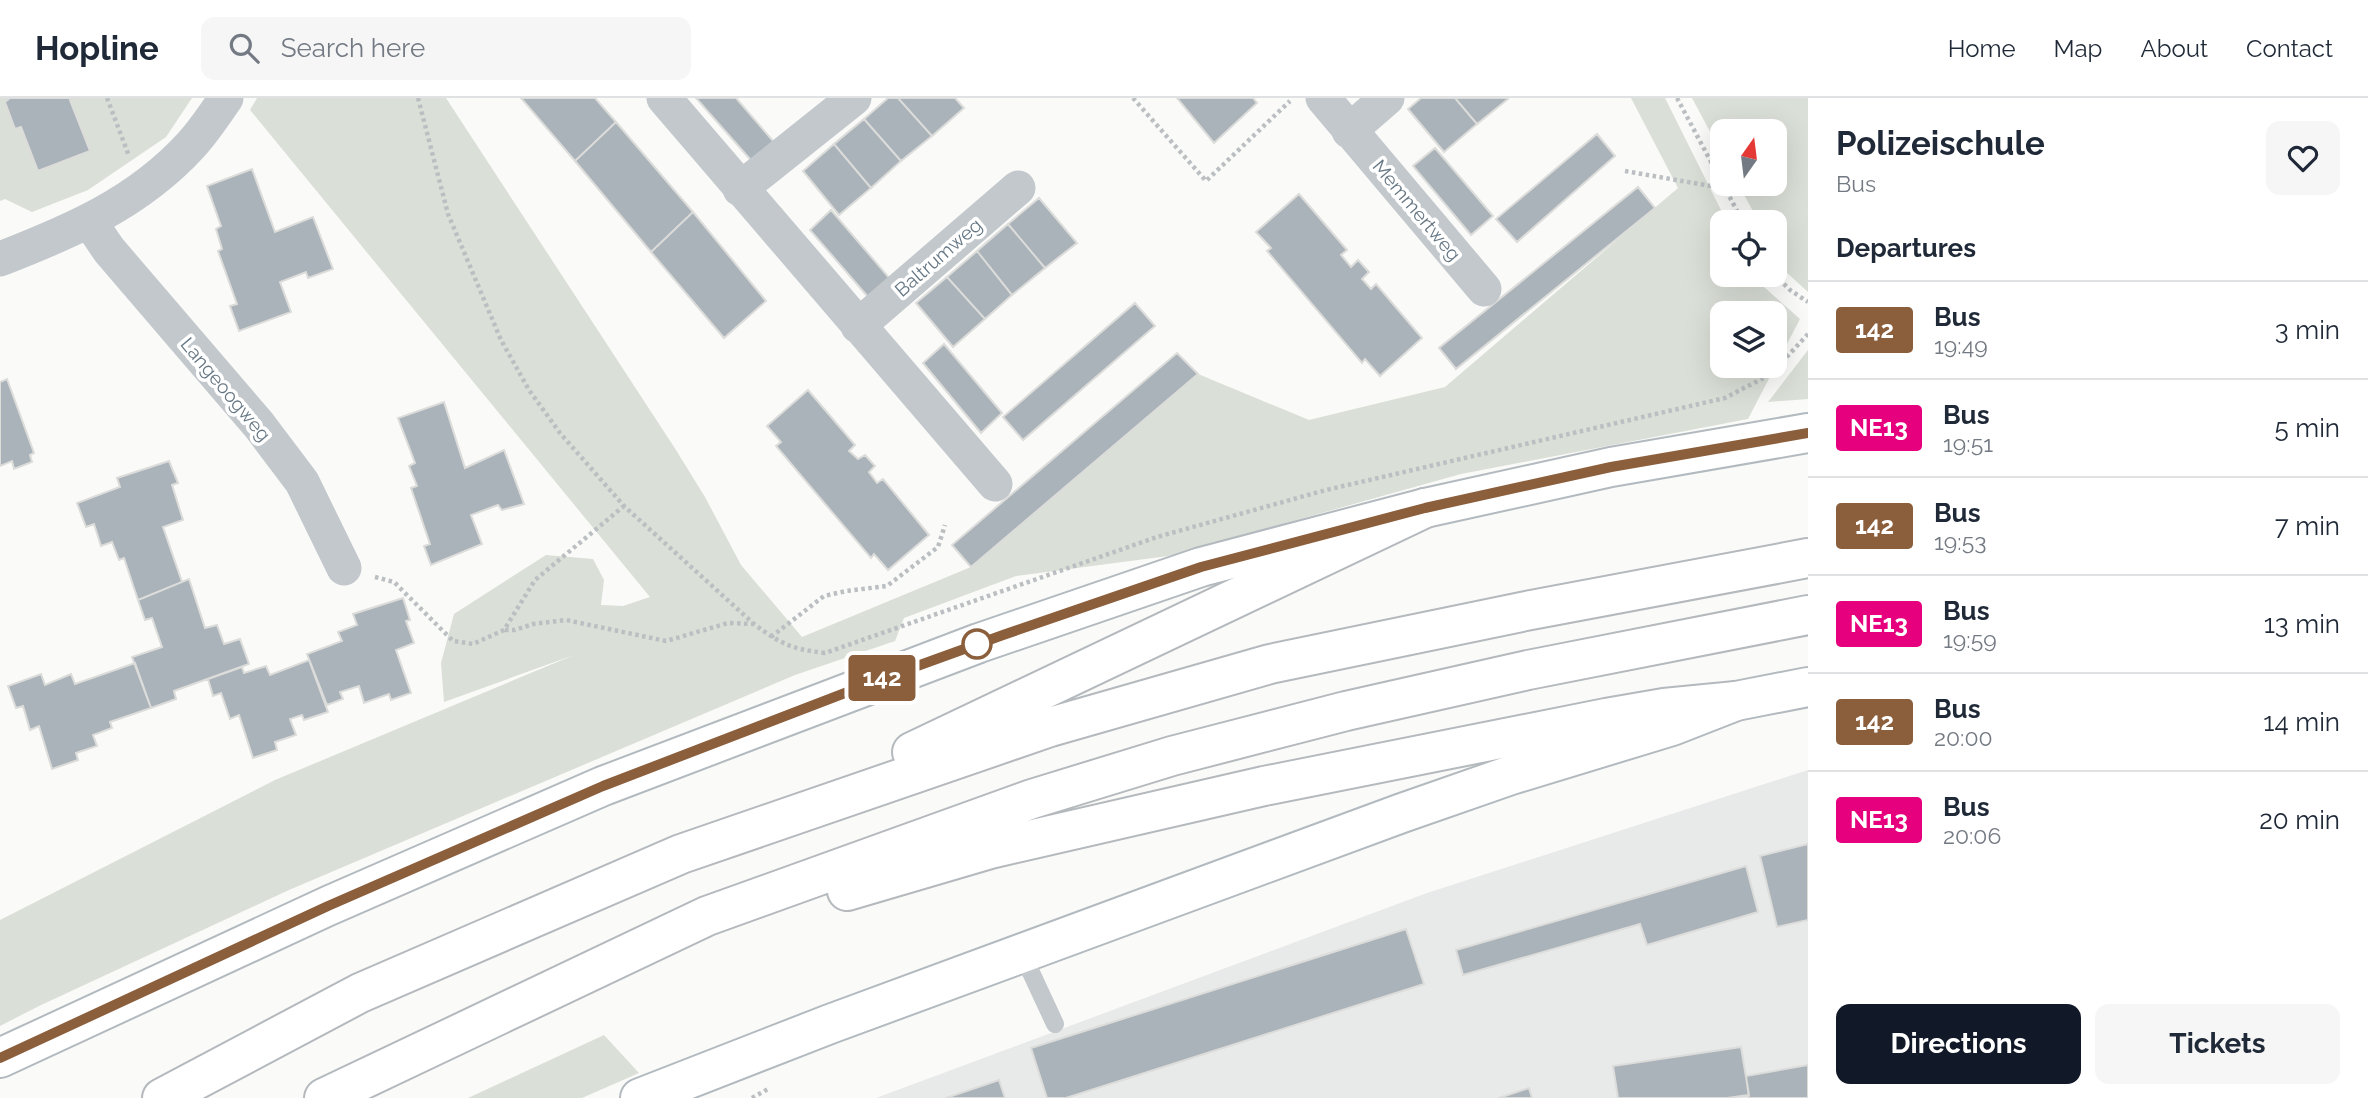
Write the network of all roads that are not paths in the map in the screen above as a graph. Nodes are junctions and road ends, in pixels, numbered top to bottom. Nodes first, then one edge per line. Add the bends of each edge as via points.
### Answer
1 (226, 98) edge
2 (664, 98) edge
3 (854, 98) edge
4 (1323, 98) edge
5 (1387, 98) edge
6 (1349, 131) junction
7 (1017, 188) dead end
8 (740, 189) junction
9 (90, 222) junction
10 (0, 259) edge
11 (1484, 289) dead end
12 (858, 326) junction
13 (1808, 433) edge
14 (995, 484) dead end
15 (1425, 508) junction
16 (1808, 558) edge
17 (344, 568) road end
18 (1808, 615) edge
19 (1808, 687) edge
20 (1736, 701) junction
21 (740, 833) junction
22 (707, 916) junction
23 (1022, 953) junction
24 (1055, 1024) dead end
25 (0, 1058) edge
26 (162, 1098) edge
27 (324, 1098) edge
28 (640, 1098) edge

1 - 9 street via 192,145 142,191
2 - 8 street
3 - 8 street
4 - 6 street, Memmertweg
5 - 6 street
6 - 11 street, Memmertweg
7 - 12 street, Baltrumweg
8 - 12 street
9 - 10 street
9 - 17 street, Langeoogweg via 302,482
12 - 14 street
13 - 15 main road via 1611,467
15 - 21 main road
15 - 25 main road via 1201,567 820,702 603,786 328,906
16 - 21 main road via 1270,664 1050,727
18 - 22 main road via 1515,673 1172,756 1032,799
19 - 20 main road
20 - 22 main road via 1606,718 1265,786 990,849 815,899
20 - 23 main road via 1402,813
21 - 26 main road via 681,854 360,993
22 - 27 main road
23 - 24 lane
23 - 28 main road

